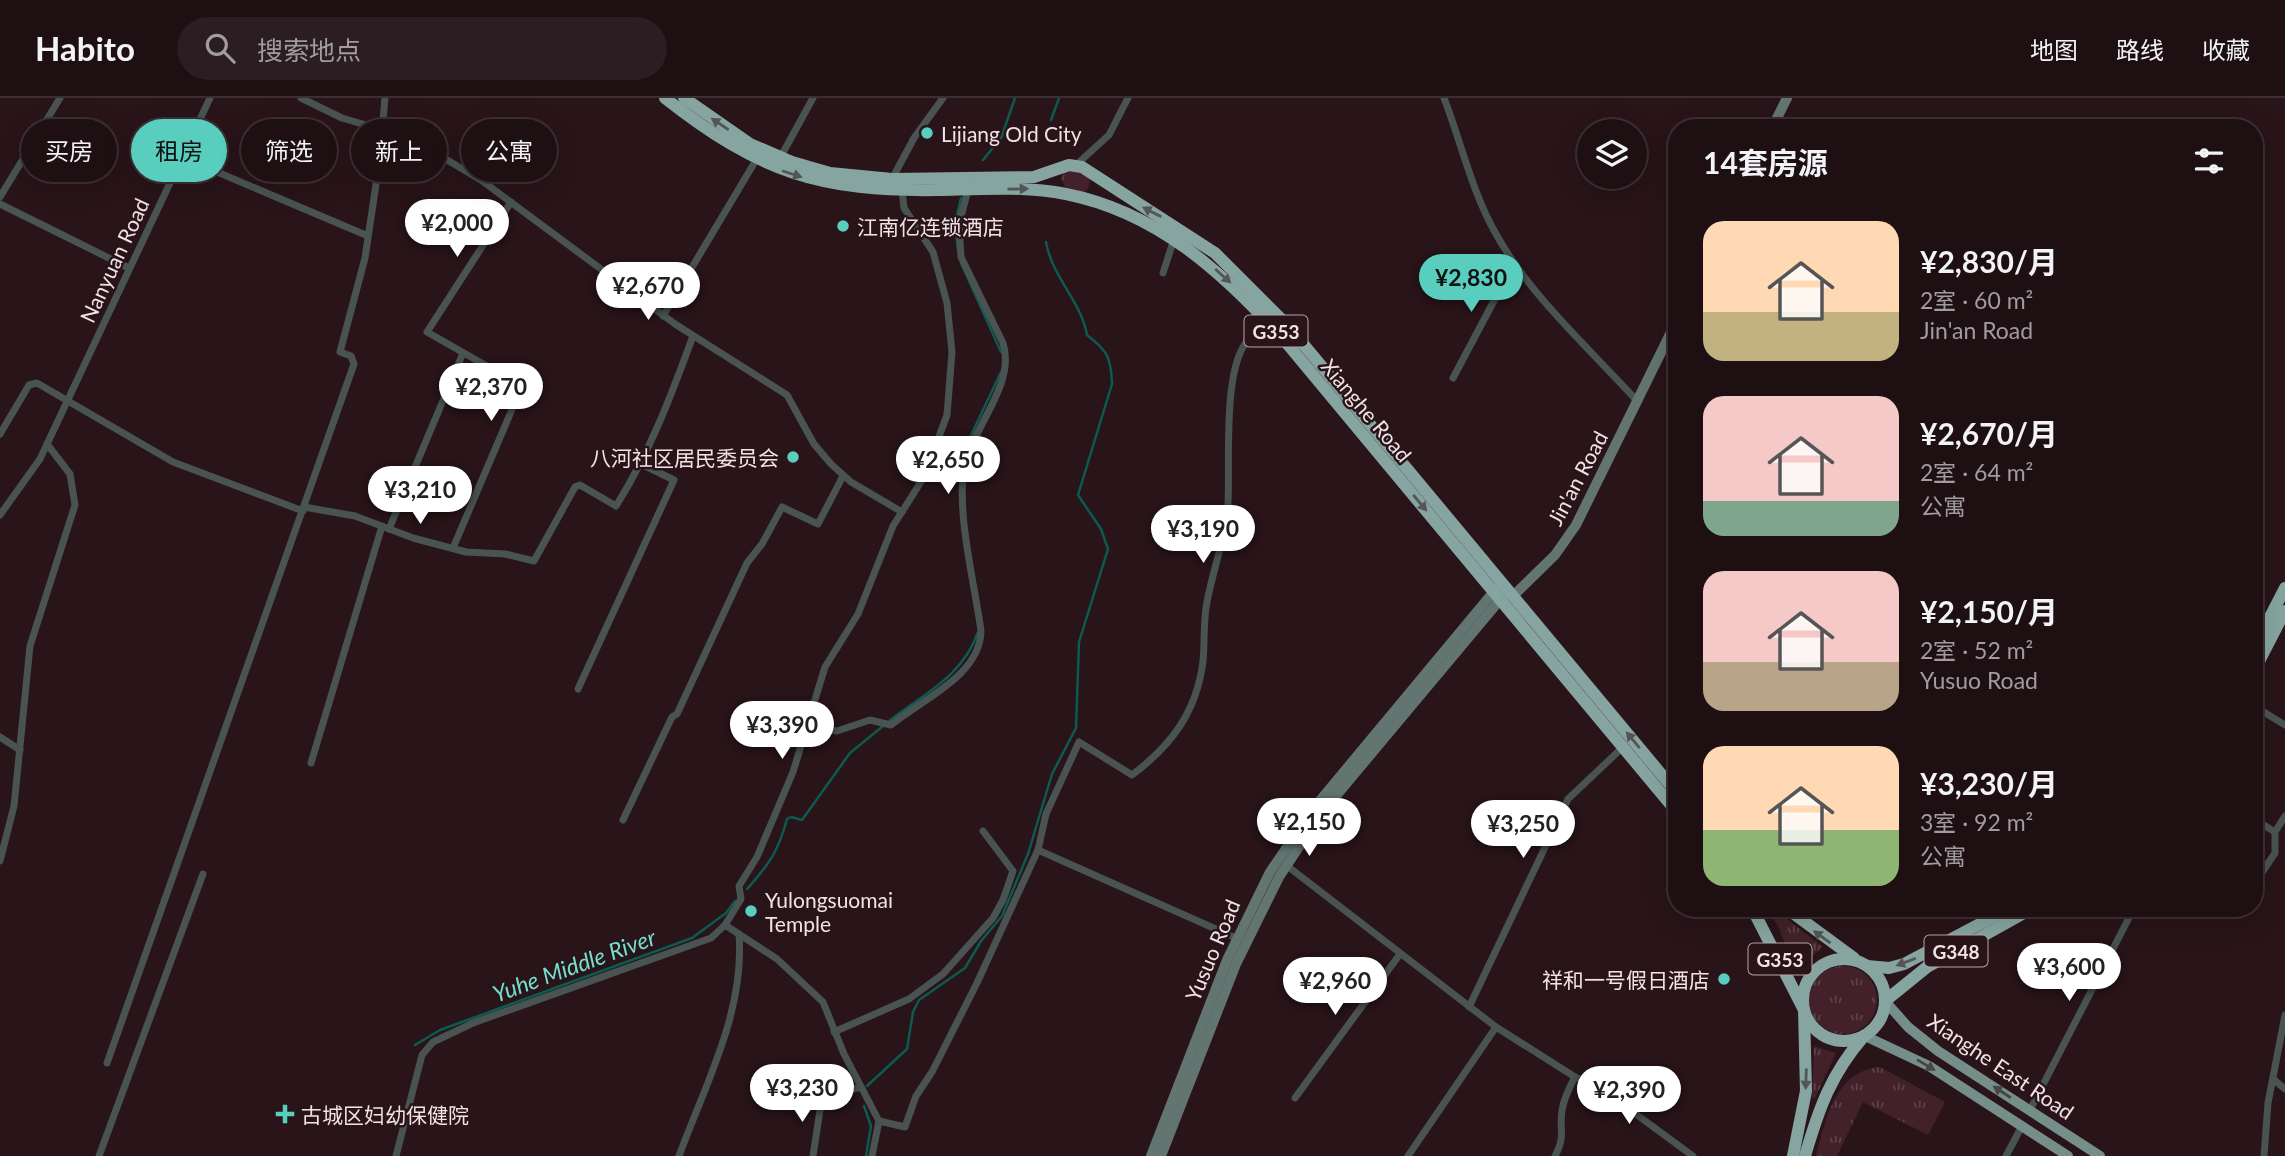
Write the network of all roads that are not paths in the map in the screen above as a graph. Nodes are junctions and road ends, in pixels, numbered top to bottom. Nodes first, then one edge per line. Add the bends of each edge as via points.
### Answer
1 (60, 98) edge
2 (210, 98) edge
3 (301, 98) edge
4 (385, 98) edge
5 (665, 98) edge
6 (684, 98) edge
7 (813, 98) edge
8 (943, 98) edge
9 (1128, 98) edge
10 (1444, 98) edge
11 (1787, 98) edge
12 (200, 119) edge
13 (382, 119) edge
14 (1776, 119) edge
15 (351, 120) edge
16 (780, 158) junction
17 (757, 160) junction
18 (447, 161) edge
19 (1075, 166) junction
20 (1053, 171) junction
21 (227, 176) edge
22 (1098, 178) junction
23 (892, 179) junction
24 (170, 182) edge
25 (376, 182) edge
26 (902, 190) junction
27 (968, 190) junction
28 (1056, 192) junction
29 (0, 197) edge
30 (1090, 200) junction
31 (511, 202) junction
32 (0, 204) edge
33 (368, 236) junction
34 (1174, 238) junction
35 (1514, 263) junction
36 (129, 268) junction
37 (1163, 273) dead end
38 (663, 316) junction
39 (1267, 321) junction
40 (693, 336) junction
41 (1668, 339) edge
42 (463, 353) junction
43 (1453, 378) dead end
44 (67, 400) junction
45 (1638, 401) junction
46 (0, 433) edge
47 (47, 444) junction
48 (640, 464) junction
49 (844, 476) junction
50 (303, 509) junction
51 (902, 512) junction
52 (0, 515) edge
53 (386, 528) junction
54 (453, 548) junction
55 (2285, 588) edge
56 (1502, 592) junction
57 (2285, 611) edge
58 (2263, 631) edge
59 (2263, 654) edge
60 (578, 689) dead end
61 (2263, 712) edge
62 (2285, 725) edge
63 (809, 726) junction
64 (0, 737) edge
65 (1623, 747) junction
66 (20, 750) junction
67 (311, 763) dead end
68 (1668, 783) edge
69 (1668, 801) edge
70 (2285, 816) edge
71 (623, 820) dead end
72 (2263, 825) edge
73 (983, 831) dead end
74 (2275, 832) junction
75 (1038, 850) junction
76 (0, 861) edge
77 (1286, 866) junction
78 (2263, 871) edge
79 (203, 874) dead end
80 (1757, 917) edge
81 (1799, 917) edge
82 (1993, 917) edge
83 (2017, 917) edge
84 (2129, 917) edge
85 (725, 925) junction
86 (739, 934) junction
87 (1236, 938) junction
88 (1400, 954) junction
89 (1864, 964) junction
90 (1885, 1001) junction
91 (1469, 1007) junction
92 (1804, 1010) junction
93 (2285, 1015) edge
94 (1496, 1027) junction
95 (834, 1032) junction
96 (1865, 1036) junction
97 (107, 1063) dead end
98 (1575, 1077) junction
99 (2273, 1079) junction
100 (861, 1087) junction
101 (2285, 1089) edge
102 (1295, 1098) dead end
103 (2030, 1110) junction
104 (879, 1121) junction
105 (2022, 1126) junction
106 (2065, 1155) edge
107 (99, 1156) edge
108 (396, 1156) edge
109 (679, 1156) edge
110 (813, 1156) edge
111 (872, 1156) edge
112 (1151, 1156) edge
113 (1161, 1156) edge
114 (1408, 1156) edge
115 (1555, 1156) edge
116 (1693, 1156) edge
117 (1793, 1156) edge
118 (1805, 1156) edge
119 (2006, 1156) edge
120 (2100, 1156) edge
121 (2264, 1156) edge

1 - 29 street
2 - 12 street, Nanyuan Road
3 - 15 street
4 - 13 street
5 - 17 highway, Xianghe Road / G353
16 -> 6 highway via 750,144
7 - 16 street
8 - 23 street
9 - 19 street via 1109,135
10 - 35 street via 1487,216
11 - 14 street
16 - 23 highway via 830,173
17 -> 26 highway, Xianghe Road / G353 via 828,184
17 - 38 street
18 - 31 street
19 - 20 highway
19 - 22 highway, Xianghe Road / G353
20 - 23 highway via 1034,177
20 - 28 highway
21 - 33 street
22 - 30 highway
56 -> 22 highway, Xianghe Road / G353 via 1289,327 1242,277 1185,231
24 - 36 street, Nanyuan Road
25 - 33 street
26 - 27 highway, Xianghe Road / G353
26 - 51 street via 904,208 933,252 947,303 952,352 947,415 923,477
27 -> 28 highway, Xianghe Road / G353
27 - 63 street via 959,224 961,257 1006,357 1003,378 969,451 962,482 981,631 977,652 961,673 891,725 870,720 836,731
28 - 30 highway, Xianghe Road / G353
30 - 34 highway, Xianghe Road / G353 via 1132,215
31 - 38 street
31 - 42 street via 427,332
32 - 36 street
33 - 50 street via 340,352 351,356 354,364
34 - 37 street
34 -> 39 highway, Xianghe Road / G353 via 1221,273
35 - 43 street
35 - 45 street
36 - 44 street, Nanyuan Road
38 - 40 street
39 -> 56 highway, Xianghe Road / G353
39 - 75 street via 1244,344 1233,385 1228,504 1206,603 1200,678 1190,712 1176,735 1132,775 1079,742 1046,814
40 - 48 street via 666,413
40 - 49 street via 787,394 814,443
41 - 45 street, Jin'an Road
42 - 53 street
42 - 54 street via 522,386
44 - 46 street via 31,384
44 - 47 street, Nanyuan Road
44 - 50 street via 173,462
45 - 56 street, Jin'an Road via 1569,536
47 - 52 street, Nanyuan Road
47 - 66 street via 70,474 75,505 30,646
48 - 54 street via 616,506 580,485 572,489 534,561
48 - 60 street via 674,480
49 - 51 street
49 - 71 street via 818,524 782,507 777,512 747,563
50 - 53 street via 355,516
50 - 97 street
51 - 63 street via 858,614 825,667
53 - 54 street
53 - 67 street
55 - 58 highway
56 - 65 highway, Xianghe Road / G353
68 -> 56 highway, Xianghe Road / G353
56 - 77 street, Yusuo Road via 1320,815
56 - 87 street, Yusuo Road via 1312,809 1270,872
57 - 59 highway
61 - 62 street
63 - 85 street via 770,830 739,886 741,899
64 - 66 street
65 - 69 highway, Xianghe Road / G353
65 - 91 street via 1568,799
66 - 76 street via 12,819
70 - 74 street
72 - 74 street
73 - 95 street via 1013,871 993,918 932,984
74 - 78 street via 2275,853
75 - 87 street
75 - 104 street via 977,983 916,1096 905,1128
77 - 88 street
77 - 113 street, Yusuo Road via 1236,964
79 - 107 street
80 - 92 highway, G353
89 -> 81 highway, G353
82 -> 89 highway, G348 via 1904,964 1889,968
83 - 90 highway, G348 via 1927,967
84 - 103 street
85 - 86 street
85 - 108 street via 711,939 473,1023 433,1042 422,1055
86 - 95 street via 804,982 823,1002
86 - 109 street via 741,958 718,1060
87 - 112 street, Yusuo Road
88 - 91 street
88 - 102 street
89 - 90 highway via 1882,983
89 - 92 highway, G348 via 1838,959 1817,969 1805,988
90 - 96 highway, G348 via 1880,1020
103 -> 90 main road, Xianghe East Road via 1928,1043
91 - 94 street
92 - 96 highway via 1816,1030 1829,1038 1843,1041
92 -> 117 highway, G348 via 1806,1091
93 - 99 street
94 - 98 street
94 - 114 street
95 - 100 street
96 -> 105 main road, Xianghe East Road via 1911,1055
96 - 118 highway, G348 via 1823,1096
98 - 115 street via 1565,1097 1563,1140
98 - 116 street via 1603,1090
99 - 101 street
99 - 121 street
100 - 104 street
100 - 110 street via 822,1097
103 - 120 main road, Xianghe East Road
104 - 111 street
105 - 106 main road, Xianghe East Road
105 - 119 street

